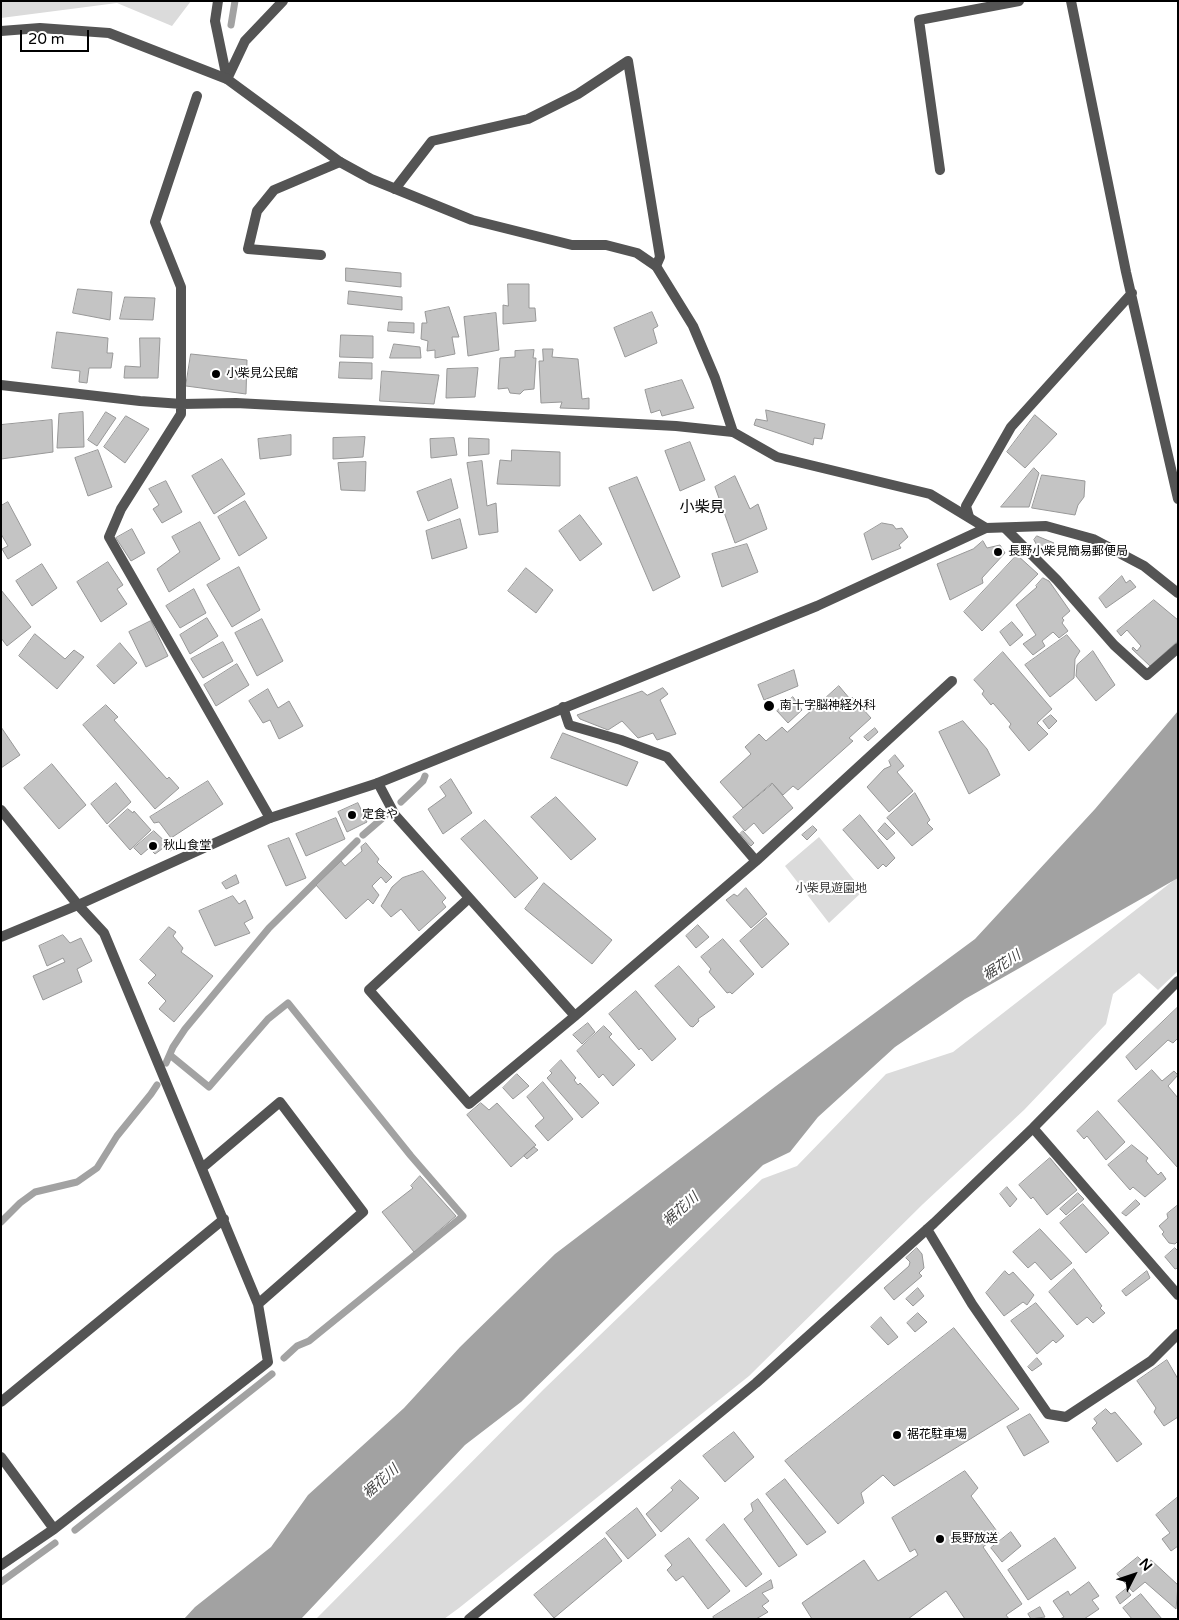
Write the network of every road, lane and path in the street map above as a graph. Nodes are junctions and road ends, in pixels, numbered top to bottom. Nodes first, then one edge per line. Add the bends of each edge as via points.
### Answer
1 (218, 1) edge
2 (284, 1) edge
3 (1019, 1) edge
4 (1071, 1) edge
5 (1, 31) edge
6 (227, 79) junction
7 (197, 96) dead end
8 (340, 162) junction
9 (940, 170) dead end
10 (395, 189) junction
11 (321, 255) dead end
12 (656, 266) junction
13 (1132, 292) junction
14 (1, 385) edge
15 (182, 404) junction
16 (733, 432) junction
17 (1178, 499) edge
18 (969, 517) junction
19 (986, 528) junction
20 (1004, 528) junction
21 (1178, 593) edge
22 (1178, 648) edge
23 (952, 681) dead end
24 (563, 707) junction
25 (378, 783) junction
26 (1, 810) edge
27 (270, 818) junction
28 (756, 861) junction
29 (468, 899) junction
30 (78, 905) junction
31 (1, 937) edge
32 (1178, 981) edge
33 (575, 1016) junction
34 (1033, 1128) junction
35 (202, 1168) junction
36 (224, 1219) junction
37 (927, 1229) junction
38 (1178, 1295) edge
39 (258, 1304) junction
40 (1178, 1334) edge
41 (1, 1402) edge
42 (1, 1457) edge
43 (54, 1529) junction
44 (1, 1565) edge
45 (469, 1619) edge

1 - 6 street via 215,21
2 - 6 street via 245,41
3 - 9 street via 919,20
4 - 13 street
5 - 6 street via 40,28 109,33
6 - 8 street
7 - 15 street via 155,222 181,287
8 - 10 street
8 - 11 street via 274,190 257,211 248,249
10 - 12 street via 472,220 572,245 606,245 637,253
10 - 12 street via 432,141 528,119 578,94 628,61 660,258
12 - 16 street via 693,326
13 - 17 street
13 - 18 street via 1010,427 966,506
14 - 15 street
15 - 16 street via 236,403 676,426
15 - 27 street via 181,414 121,509 108,537
16 - 18 street via 777,456 930,494
18 - 19 street
19 - 20 street
19 - 24 street via 817,606
20 - 21 street via 1046,526 1093,538 1144,566
20 - 22 street via 1057,580 1114,645 1147,675
23 - 28 street
24 - 25 street
24 - 28 street via 569,725 667,757
25 - 27 street
25 - 29 street via 395,815
26 - 30 street
27 - 30 street
28 - 33 street
29 - 33 street
29 - 33 street via 369,990 469,1104
30 - 31 street
30 - 35 street via 104,933
32 - 34 street
34 - 37 street
34 - 38 street
35 - 36 street
35 - 39 street via 280,1102 363,1212
36 - 39 street
36 - 41 street
37 - 40 street via 972,1304 1048,1414 1066,1417 1151,1361
37 - 45 street via 756,1383
39 - 43 street via 268,1362
42 - 43 street
43 - 44 street

